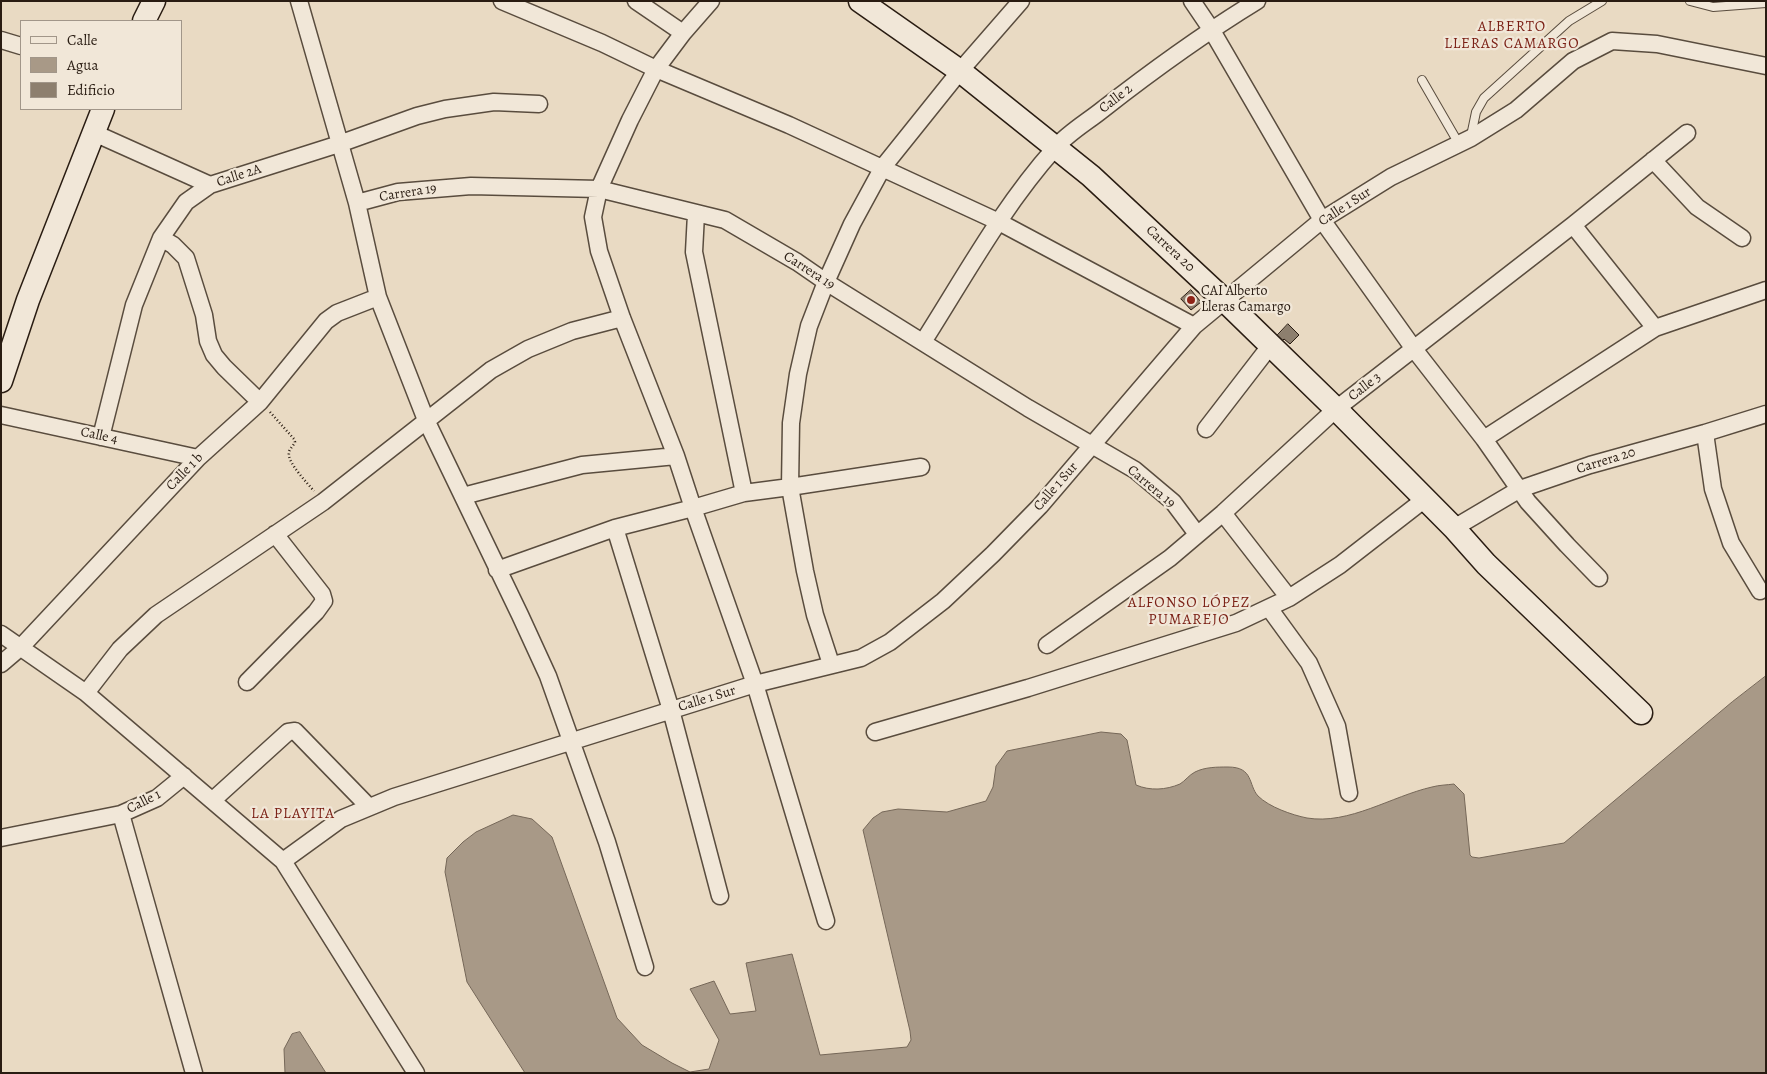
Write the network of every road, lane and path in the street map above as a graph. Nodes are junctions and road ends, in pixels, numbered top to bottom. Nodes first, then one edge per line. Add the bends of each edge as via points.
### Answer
1 (154, 1) edge
2 (299, 1) edge
3 (502, 1) edge
4 (636, 1) edge
5 (711, 1) edge
6 (860, 1) edge
7 (1021, 1) edge
8 (1192, 1) edge
9 (1256, 1) edge
10 (1602, 1) edge
11 (1690, 1) edge
12 (1766, 3) edge
13 (144, 20) edge
14 (1211, 29) junction
15 (683, 33) junction
16 (1, 40) edge
17 (20, 46) edge
18 (1766, 66) edge
19 (656, 69) junction
20 (960, 71) junction
21 (1422, 80) dead end
22 (539, 104) dead end
23 (103, 110) edge
24 (92, 132) junction
25 (1687, 133) dead end
26 (1465, 141) junction
27 (339, 144) junction
28 (1056, 146) junction
29 (1653, 160) junction
30 (884, 168) junction
31 (210, 185) junction
32 (599, 189) junction
33 (357, 202) junction
34 (696, 214) junction
35 (1322, 220) junction
36 (999, 222) junction
37 (1573, 225) junction
38 (161, 238) junction
39 (1742, 238) dead end
40 (826, 282) junction
41 (1766, 290) edge
42 (378, 297) junction
43 (1224, 300) junction
44 (622, 318) junction
45 (1194, 326) junction
46 (1655, 328) junction
47 (923, 342) junction
48 (1270, 346) junction
49 (1414, 349) junction
50 (1, 381) edge
51 (260, 402) junction
52 (1336, 409) junction
53 (1766, 414) edge
54 (1, 416) edge
55 (426, 420) junction
56 (1206, 429) dead end
57 (1705, 433) junction
58 (101, 436) junction
59 (1484, 439) junction
60 (1091, 446) junction
61 (676, 456) junction
62 (198, 458) junction
63 (921, 467) dead end
64 (790, 487) junction
65 (1520, 489) junction
66 (744, 493) junction
67 (463, 496) junction
68 (1425, 499) junction
69 (323, 502) junction
70 (692, 508) junction
71 (1222, 513) junction
72 (615, 528) junction
73 (1454, 528) junction
74 (275, 534) junction
75 (1197, 534) junction
76 (497, 570) junction
77 (1599, 578) dead end
78 (1760, 592) dead end
79 (1289, 598) junction
80 (1269, 608) junction
81 (1, 634) edge
82 (1047, 645) dead end
83 (21, 647) junction
84 (1, 664) edge
85 (831, 664) junction
86 (247, 682) dead end
87 (755, 684) junction
88 (86, 693) junction
89 (671, 710) junction
90 (1641, 713) dead end
91 (875, 732) dead end
92 (572, 741) junction
93 (184, 776) junction
94 (1349, 793) dead end
95 (213, 800) junction
96 (369, 807) junction
97 (121, 814) junction
98 (1, 838) edge
99 (282, 860) junction
100 (720, 896) dead end
101 (826, 921) dead end
102 (645, 967) dead end
103 (194, 1073) edge
104 (416, 1073) edge

1 - 13 street
2 - 27 street
3 - 19 street
4 - 15 street
5 - 15 street
6 - 20 street, Carrera 20
7 - 20 street
8 - 14 street
9 - 14 street, Calle 2
10 - 26 lane via 1569,21 1484,98
11 - 12 lane via 1713,7
14 - 28 street, Calle 2
14 - 35 street
15 - 19 street
16 - 17 street
18 - 26 street, Calle 1 Sur via 1657,44 1612,41 1572,61 1516,110
19 - 30 street
19 - 32 street
20 - 28 street, Carrera 20
20 - 30 street
21 - 26 lane
22 - 27 street, Calle 2A via 494,102 445,109
23 - 24 street
24 - 31 street
24 - 50 street
25 - 29 street, Calle 3
26 - 35 street, Calle 1 Sur via 1391,177
27 - 31 street, Calle 2A
27 - 33 street
28 - 36 street, Calle 2
28 - 43 street, Carrera 20
29 - 37 street, Calle 3
29 - 39 street via 1696,207
30 - 36 street
30 - 40 street via 852,224
31 - 38 street, Calle 2A via 186,202
32 - 33 street, Carrera 19 via 471,186 398,192
32 - 34 street, Carrera 19
32 - 44 street via 593,217 599,250
33 - 42 street
34 - 40 street, Carrera 19 via 725,220
34 - 66 street via 694,252
35 - 43 street, Calle 1 Sur
35 - 49 street
36 - 45 street
36 - 47 street, Calle 2
37 - 46 street
37 - 49 street, Calle 3
38 - 51 street via 186,258 214,355
38 - 58 street, Calle 2A via 134,305
40 - 47 street, Carrera 19
40 - 64 street via 809,326 798,374 791,422
41 - 46 street
42 - 51 street, Calle 1 b via 337,313 326,321
42 - 55 street
43 - 45 street, Calle 1 Sur
43 - 48 street, Carrera 20
44 - 55 street via 572,331 528,349 491,370
44 - 61 street
45 - 60 street, Calle 1 Sur
46 - 59 street
47 - 60 street, Carrera 19
48 - 52 street, Carrera 20
48 - 56 street
49 - 52 street, Calle 3
49 - 59 street
51 - 62 street, Calle 1 b
51 - 69 path via 294,439 289,452 292,463
52 - 68 street, Carrera 20
52 - 71 street, Calle 3
53 - 57 street, Carrera 20
54 - 58 street, Calle 4
55 - 67 street
55 - 69 street
57 - 65 street, Carrera 20 via 1590,465
57 - 78 street via 1713,489 1728,534
58 - 62 street, Calle 4
59 - 65 street
60 - 75 street, Carrera 19 via 1135,470 1172,502
60 - 85 street, Calle 1 Sur via 1040,506 943,601 890,642 861,658
61 - 67 street via 582,465
61 - 70 street
62 - 83 street, Calle 1 b
63 - 64 street
64 - 66 street
64 - 85 street via 815,615
65 - 73 street, Carrera 20
65 - 77 street via 1528,502
66 - 70 street
67 - 76 street
68 - 73 street, Carrera 20
68 - 79 street via 1340,565
69 - 74 street
70 - 72 street
70 - 87 street
71 - 75 street, Calle 3
71 - 79 street
72 - 76 street
72 - 89 street
73 - 90 street, Carrera 20 via 1486,564
74 - 86 street via 322,594 324,601
74 - 88 street via 156,615 120,649
75 - 82 street, Calle 3 via 1170,558
76 - 92 street via 548,676
79 - 80 street
80 - 91 street via 1236,623 1167,645
80 - 94 street via 1313,672 1336,726
81 - 83 street
83 - 84 street, Calle 1 b
83 - 88 street
85 - 87 street, Calle 1 Sur
87 - 89 street, Calle 1 Sur
87 - 101 street
88 - 93 street
89 - 92 street, Calle 1 Sur
89 - 100 street
92 - 96 street, Calle 1 Sur
92 - 102 street
93 - 95 street
93 - 97 street, Calle 1 via 157,798
95 - 96 street via 288,732 295,731
95 - 99 street
96 - 99 street, Calle 1 Sur via 341,819
97 - 98 street, Calle 1
97 - 103 street
99 - 104 street

